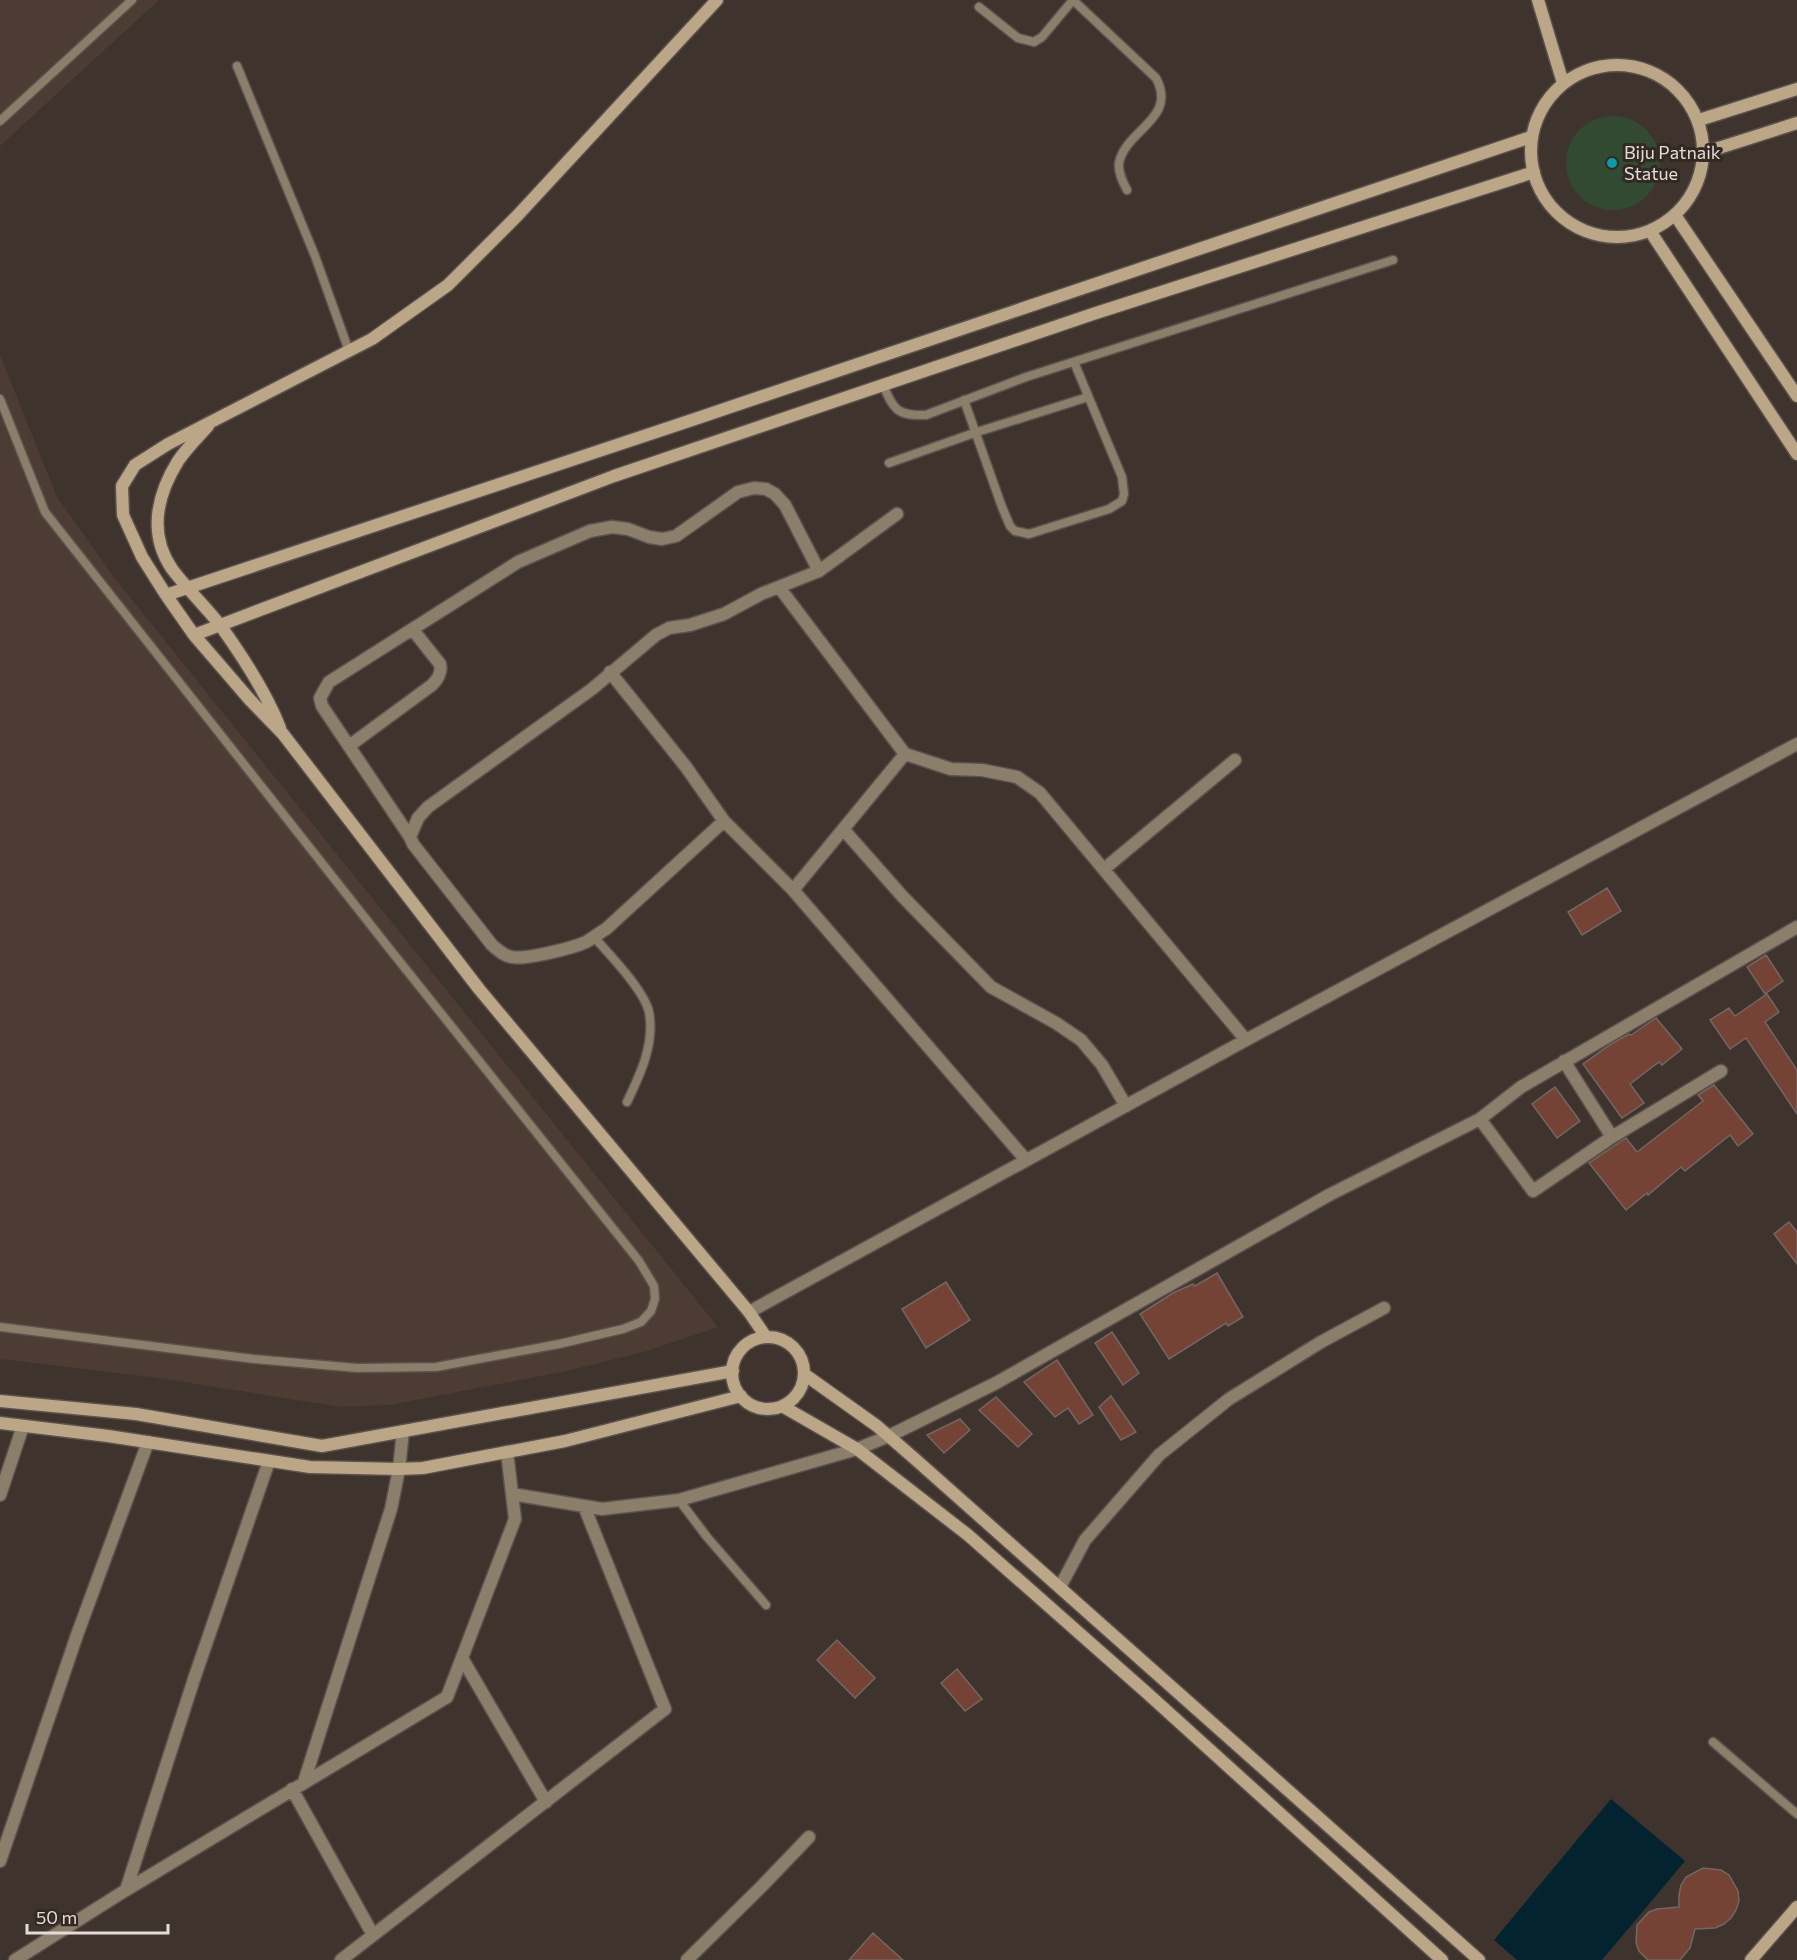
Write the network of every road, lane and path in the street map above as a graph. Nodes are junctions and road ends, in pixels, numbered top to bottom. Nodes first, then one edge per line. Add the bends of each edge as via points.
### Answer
1 (132, 0) edge
2 (717, 0) edge
3 (1073, 0) edge
4 (1538, 0) edge
5 (979, 7) dead end
6 (237, 66) dead end
7 (1563, 83) junction
8 (1797, 89) edge
9 (1699, 120) junction
10 (0, 121) edge
11 (1797, 123) edge
12 (1531, 136) junction
13 (1703, 153) junction
14 (1534, 172) junction
15 (1126, 190) dead end
16 (1675, 215) junction
17 (1650, 231) junction
18 (1393, 260) dead end
19 (349, 351) junction
20 (1074, 362) junction
21 (883, 385) junction
22 (1797, 396) edge
23 (1088, 397) junction
24 (0, 399) edge
25 (964, 400) junction
26 (212, 421) junction
27 (977, 432) junction
28 (1797, 454) edge
29 (890, 463) dead end
30 (897, 514) dead end
31 (819, 571) junction
32 (779, 587) junction
33 (187, 588) junction
34 (166, 595) junction
35 (219, 625) junction
36 (413, 630) junction
37 (194, 635) junction
38 (610, 672) junction
39 (283, 734) junction
40 (1797, 744) edge
41 (349, 746) junction
42 (905, 754) junction
43 (1235, 760) dead end
44 (724, 821) junction
45 (843, 829) junction
46 (410, 837) junction
47 (1104, 869) junction
48 (793, 890) junction
49 (1797, 927) edge
50 (594, 937) junction
51 (1246, 1040) junction
52 (1564, 1061) junction
53 (1721, 1071) dead end
54 (627, 1102) dead end
55 (1126, 1106) junction
56 (1480, 1119) junction
57 (1612, 1137) junction
58 (1026, 1160) junction
59 (1384, 1308) dead end
60 (749, 1312) junction
61 (0, 1327) edge
62 (766, 1337) junction
63 (733, 1371) junction
64 (804, 1374) junction
65 (741, 1396) junction
66 (0, 1401) edge
67 (783, 1406) junction
68 (0, 1423) edge
69 (23, 1426) junction
70 (403, 1431) junction
71 (889, 1436) junction
72 (148, 1442) junction
73 (857, 1449) junction
74 (507, 1452) junction
75 (269, 1461) junction
76 (399, 1469) junction
77 (512, 1494) junction
78 (0, 1495) edge
79 (679, 1500) junction
80 (584, 1506) junction
81 (1060, 1587) junction
82 (766, 1605) dead end
83 (462, 1658) junction
84 (1713, 1742) dead end
85 (304, 1782) junction
86 (292, 1789) junction
87 (546, 1802) junction
88 (1797, 1814) edge
89 (808, 1837) dead end
90 (0, 1861) edge
91 (126, 1890) junction
92 (1797, 1907) edge
93 (373, 1935) junction
94 (15, 1960) edge
95 (341, 1960) edge
96 (687, 1960) edge
97 (1442, 1960) edge
98 (1479, 1960) edge
99 (1751, 1960) edge

1 - 10 lane
2 - 19 street via 448,285
3 - 5 lane via 1034,42 1018,38
3 - 15 lane via 1161,87 1163,97 1158,111 1119,162
4 - 7 street
6 - 19 lane via 315,256
7 - 9 street via 1588,69 1617,64 1645,69 1670,83
7 - 12 street via 1548,100
8 - 9 street
9 - 13 street
11 - 13 street
12 - 14 street
12 - 33 street
13 - 16 street via 1690,197
14 - 17 street via 1546,199 1566,221 1583,230 1621,237
14 - 21 street
16 - 17 street
16 - 22 street
17 - 28 street
18 - 20 lane
19 - 26 street
20 - 23 lane
20 - 25 lane
21 - 25 lane via 892,405 912,415
21 - 35 street via 614,476
23 - 27 lane
23 - 27 lane via 1122,477 1124,494 1116,506 1098,513 1029,534 1015,531 1002,507
24 - 61 lane via 45,512 639,1261 654,1286 655,1299 641,1322 623,1329 436,1367 357,1368 254,1359
25 - 27 lane
26 - 33 street via 178,460 167,483 156,528 160,546
26 - 34 street via 135,465 122,486 123,515 142,557
27 - 29 lane
30 - 31 street
31 - 32 street
31 - 36 street via 785,505 766,489 754,488 738,492 676,536 662,539 612,527 590,531 518,562
32 - 38 street via 724,614 669,628
32 - 42 street
33 - 34 street
33 - 35 street
34 - 37 street
35 - 37 street
35 - 39 street via 270,703
36 - 41 street via 440,664 438,678
36 - 41 street via 323,689 322,706
37 - 39 street
38 - 44 street
38 - 46 street via 428,807
39 - 60 street via 479,989
40 - 51 street
41 - 46 street
42 - 45 street
42 - 47 street via 951,769 1017,777 1040,793
43 - 47 street
44 - 48 street
44 - 50 street
45 - 48 street
45 - 55 street via 991,987 1081,1040 1102,1065
46 - 50 street via 501,953 521,958 566,949
47 - 51 street
48 - 58 street
49 - 52 street
50 - 54 lane via 629,977 648,1011 650,1039 642,1071
51 - 55 street
52 - 56 street via 1521,1087
52 - 57 street
53 - 57 street
55 - 58 street
56 - 57 street via 1533,1191
56 - 71 street via 1329,1195 996,1383
58 - 60 street
59 - 81 street via 1229,1399 1159,1455 1085,1540
60 - 62 street
62 - 63 street via 739,1351
62 - 64 street via 789,1343 802,1362
63 - 65 street
63 - 70 street
64 - 67 street via 797,1394
64 - 71 street
65 - 67 street via 756,1406
65 - 74 street via 566,1441
66 - 70 street via 136,1414 322,1446
67 - 73 street
68 - 69 street
69 - 72 street
69 - 78 street
70 - 76 street
71 - 73 street
71 - 81 street
72 - 75 street
72 - 90 street
73 - 79 street
73 - 97 street via 968,1535
74 - 76 street
74 - 77 street
75 - 76 street via 310,1467
75 - 91 street
76 - 85 street via 391,1509
77 - 80 street
77 - 83 street via 515,1520
79 - 80 street via 602,1509
79 - 82 lane
80 - 87 street via 665,1709
81 - 98 street
83 - 85 street via 447,1697
83 - 87 street
84 - 88 lane
85 - 86 street
86 - 91 street
86 - 93 street
87 - 93 street
89 - 96 street
91 - 94 street
92 - 99 street
93 - 95 street

